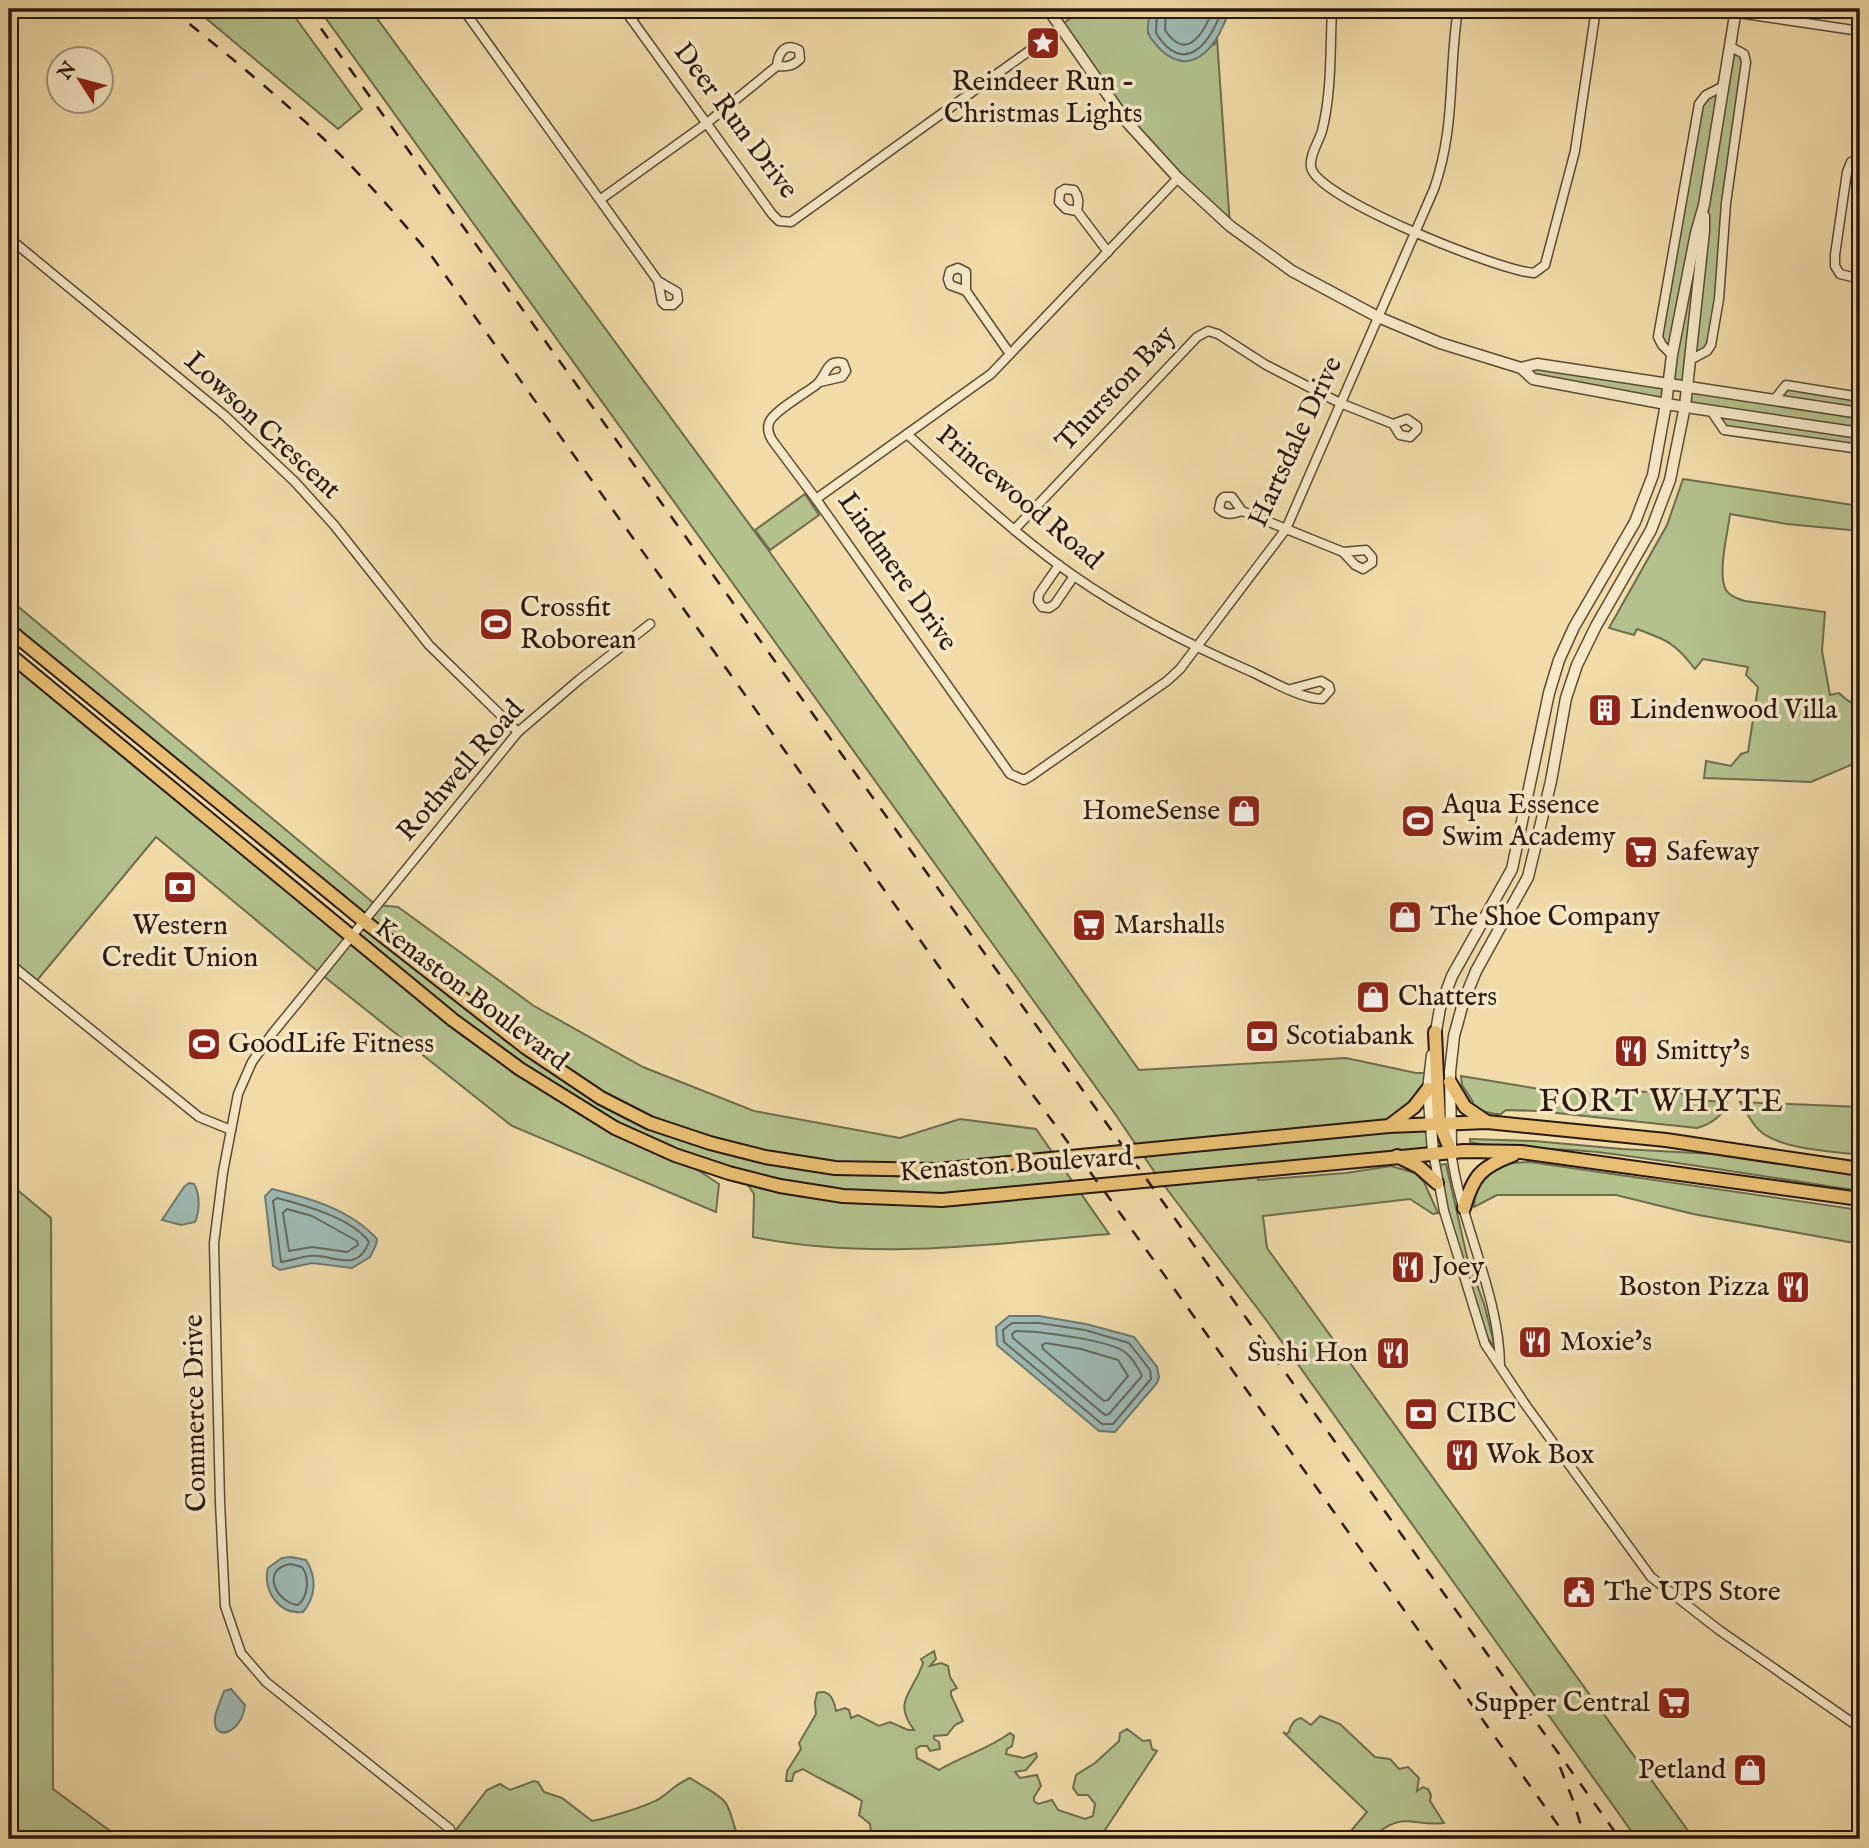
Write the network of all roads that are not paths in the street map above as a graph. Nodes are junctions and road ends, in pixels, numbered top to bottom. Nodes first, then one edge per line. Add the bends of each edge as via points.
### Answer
1 (463, 9) edge
2 (624, 9) edge
3 (644, 9) edge
4 (1048, 9) edge
5 (1332, 9) edge
6 (1458, 9) edge
7 (1596, 9) edge
8 (1711, 9) edge
9 (1736, 11) edge
10 (631, 19) junction
11 (1061, 28) junction
12 (1860, 31) edge
13 (1731, 47) junction
14 (777, 66) dead end
15 (1724, 86) junction
16 (707, 123) junction
17 (1860, 158) edge
18 (1178, 178) junction
19 (601, 199) junction
20 (1704, 205) junction
21 (1077, 211) dead end
22 (1414, 234) junction
23 (9, 238) edge
24 (1108, 252) junction
25 (1860, 279) edge
26 (658, 281) dead end
27 (966, 291) dead end
28 (1378, 317) junction
29 (1010, 354) junction
30 (1672, 355) junction
31 (1690, 360) junction
32 (1521, 368) junction
33 (820, 382) dead end
34 (1668, 384) junction
35 (1686, 387) junction
36 (1860, 397) edge
37 (1774, 400) junction
38 (1340, 403) junction
39 (1666, 404) junction
40 (1685, 406) junction
41 (1711, 411) junction
42 (1860, 413) edge
43 (1393, 424) dead end
44 (1860, 433) edge
45 (907, 434) junction
46 (1860, 449) edge
47 (816, 499) junction
48 (1242, 511) dead end
49 (1286, 529) junction
50 (1014, 530) junction
51 (1343, 552) dead end
52 (1059, 565) junction
53 (1074, 576) junction
54 (650, 624) dead end
55 (9, 630) edge
56 (1195, 648) junction
57 (9, 654) edge
58 (1291, 689) dead end
59 (518, 732) junction
60 (363, 921) junction
61 (352, 935) junction
62 (9, 964) edge
63 (1435, 1032) junction
64 (1450, 1082) junction
65 (1429, 1089) junction
66 (1487, 1122) junction
67 (1440, 1123) junction
68 (1390, 1126) junction
69 (231, 1130) junction
70 (1451, 1151) junction
71 (1433, 1152) junction
72 (1521, 1152) junction
73 (1396, 1156) junction
74 (1860, 1169) edge
75 (1437, 1183) junction
76 (1860, 1199) edge
77 (1464, 1208) junction
78 (1500, 1365) junction
79 (1860, 1727) edge
80 (450, 1829) dead end

1 - 19 street
2 - 10 street, Deer Run Drive
3 - 10 street
4 - 11 street
5 - 22 street via 1327,107 1312,170 1336,190
6 - 22 street, Hartsdale Drive via 1447,141 1438,177
7 - 22 street via 1575,150 1545,265 1534,273 1524,272
8 - 9 street
9 - 12 street
9 - 13 street
10 - 16 street, Deer Run Drive
11 - 16 street, Deer Run Drive via 791,222 779,221 772,214
11 - 18 street via 1126,121
13 - 15 street
13 - 31 street via 1744,54 1746,62 1726,203 1719,299 1712,345
14 - 16 street
15 - 20 street
15 - 30 street via 1699,104 1658,337
16 - 19 street
17 - 25 street via 1851,162 1847,172 1835,266 1840,274
18 - 24 street, Lindmere Drive
18 - 28 street via 1230,226 1292,271
19 - 26 street
20 - 30 street
20 - 31 street
21 - 24 street
22 - 28 street, Hartsdale Drive
23 - 59 street, Lowson Crescent via 224,415 295,481 429,645
24 - 29 street, Lindmere Drive
27 - 29 street
28 - 32 street via 1440,343
28 - 38 street, Hartsdale Drive
29 - 45 street, Lindmere Drive via 991,374
30 - 34 street
31 - 35 street
32 - 34 street via 1537,364
32 - 39 street via 1533,379
33 - 47 street via 771,418 768,429
34 - 35 street
34 - 39 street
35 - 37 street
35 - 40 street
36 - 37 street via 1786,385
37 - 42 street
38 - 43 street, Thurston Bay
38 - 49 street, Hartsdale Drive
38 - 50 street, Thurston Bay via 1213,331 1202,333
39 - 40 street
39 - 63 street via 1645,498 1574,627 1553,676 1512,869 1452,976
40 - 41 street
40 - 64 street via 1670,480 1651,530 1577,665 1528,877 1463,1003 1454,1035
41 - 44 street
41 - 46 street via 1724,429
45 - 47 street, Lindmere Drive
45 - 50 street, Princewood Road
47 - 56 street, Lindmere Drive via 1016,778 1031,776 1159,687
48 - 49 street
49 - 51 street
49 - 56 street, Hartsdale Drive
50 - 52 street, Princewood Road
52 - 53 street, Princewood Road
52 - 53 street via 1039,594 1042,607 1055,604
53 - 56 street, Princewood Road
54 - 59 street, Rothwell Road
55 - 60 main road, Kenaston Boulevard
56 - 58 street, Princewood Road
57 - 61 main road, Kenaston Boulevard
59 - 60 street, Rothwell Road
60 - 61 street, Rothwell Road
60 - 68 main road, Kenaston Boulevard via 525,1047 601,1098 650,1124 765,1157 835,1168 937,1170
61 - 69 street, Commerce Drive via 252,1062 238,1094
61 - 73 main road, Kenaston Boulevard via 475,1036 615,1128 675,1155 780,1186 843,1196 942,1200
62 - 69 street via 199,1117
63 - 65 street
63 - 67 main road
64 - 66 main road via 1465,1107
64 - 67 street
65 - 67 street
65 - 68 main road
66 - 67 main road, Kenaston Boulevard
66 - 74 main road, Kenaston Boulevard via 1666,1140
67 - 68 main road, Kenaston Boulevard
67 - 70 main road
67 - 71 street
69 - 80 street, Commerce Drive via 214,1242 224,1584 231,1626 241,1653 267,1682
70 - 71 main road, Kenaston Boulevard
70 - 72 main road, Kenaston Boulevard
70 - 77 street
71 - 73 main road, Kenaston Boulevard
71 - 75 street
72 - 76 main road, Kenaston Boulevard
72 - 77 main road via 1487,1166 1469,1191
73 - 75 main road
75 - 78 street via 1485,1344
77 - 78 street via 1500,1340
78 - 79 street via 1651,1577

